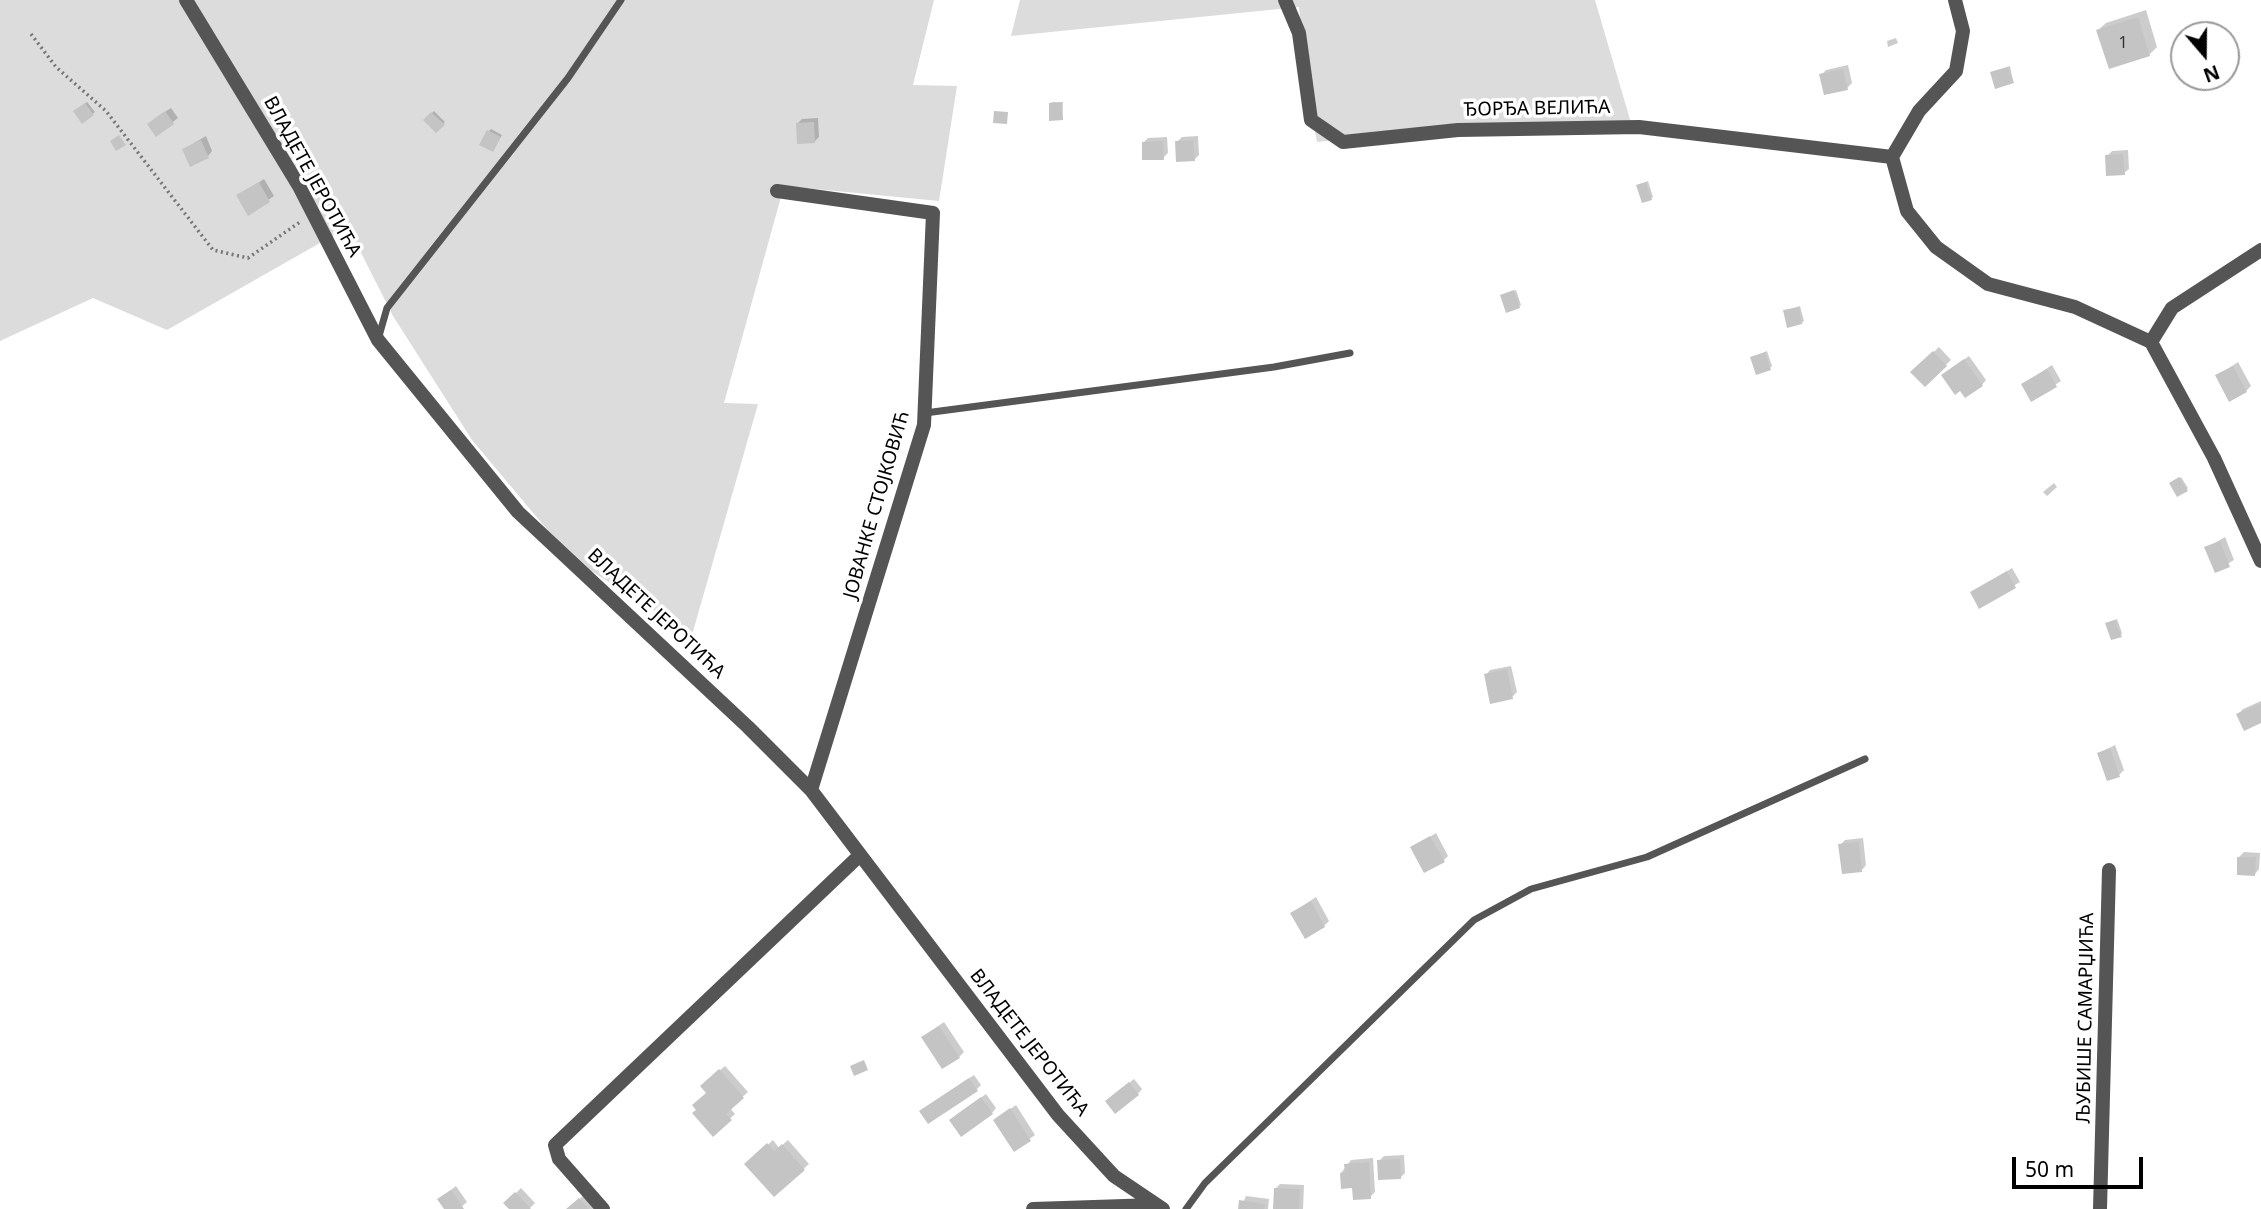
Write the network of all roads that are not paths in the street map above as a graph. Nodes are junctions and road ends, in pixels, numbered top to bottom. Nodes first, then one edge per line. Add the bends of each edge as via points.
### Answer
1 (186, 0) edge
2 (621, 0) edge
3 (1285, 0) edge
4 (1955, 0) edge
5 (1892, 157) junction
6 (777, 191) dead end
7 (2261, 250) edge
8 (378, 340) junction
9 (2151, 342) junction
10 (1350, 353) dead end
11 (925, 414) junction
12 (2261, 561) edge
13 (1866, 759) dead end
14 (811, 790) junction
15 (859, 856) junction
16 (2109, 870) dead end
17 (1159, 1207) edge
18 (1078, 1208) edge
19 (603, 1209) edge
20 (1033, 1209) edge
21 (1186, 1209) edge
22 (2100, 1209) edge

1 - 8 street, ВЛАДЕТЕ ЈЕРОТИЋА via 313,213
2 - 8 lane via 568,78 387,308
3 - 5 street, ЂОРЂА ВЕЛИЋА via 1298,33 1311,120 1343,142 1458,130 1639,127
4 - 5 street via 1963,31 1956,71 1919,111
5 - 9 street via 1906,211 1936,247 1988,284 2075,307
6 - 11 street, ЈОВАНКЕ СТОЈКОВИЋ via 933,212
7 - 9 street via 2172,308
8 - 14 street, ВЛАДЕТЕ ЈЕРОТИЋА via 518,512
9 - 12 street via 2214,458
10 - 11 lane
11 - 14 street, ЈОВАНКЕ СТОЈКОВИЋ
13 - 21 lane via 1647,857 1531,889 1474,920 1205,1183
14 - 15 street, ВЛАДЕТЕ ЈЕРОТИЋА
15 - 17 street, ВЛАДЕТЕ ЈЕРОТИЋА via 1058,1115 1114,1176
15 - 19 street via 555,1145 559,1159
16 - 22 street, ЉУБИШЕ САМАРЏИЋА
17 - 18 street
18 - 20 street

